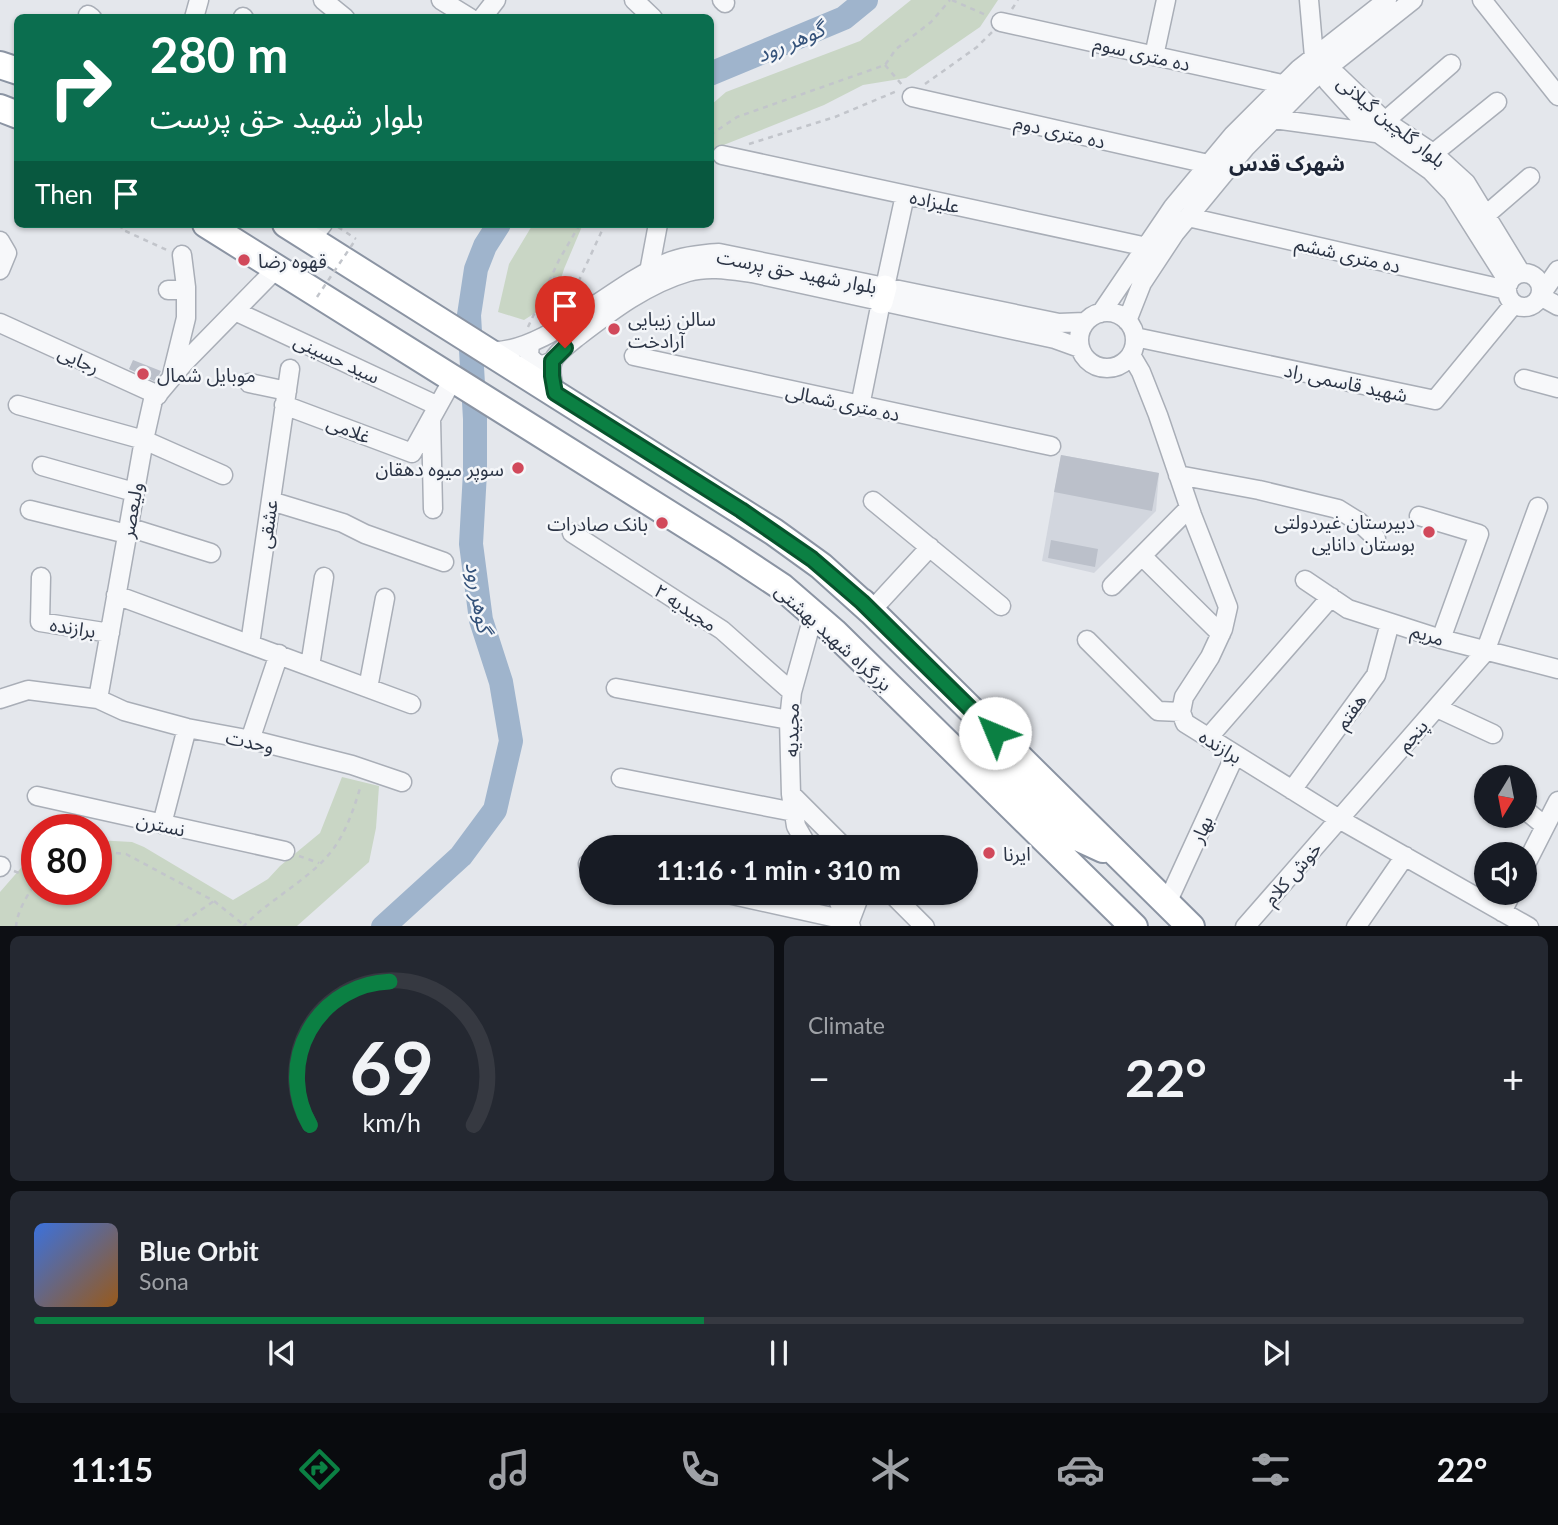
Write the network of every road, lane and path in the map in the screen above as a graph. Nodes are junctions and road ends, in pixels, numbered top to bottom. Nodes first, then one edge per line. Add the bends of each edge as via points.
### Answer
1 (323, 0) edge
2 (441, 0) edge
3 (496, 0) edge
4 (634, 0) edge
5 (951, 0) edge
6 (1018, 0) edge
7 (1166, 0) edge
8 (1308, 0) edge
9 (1387, 0) edge
10 (1413, 0) edge
11 (1482, 0) edge
12 (340, 14) edge
13 (464, 14) edge
14 (485, 14) edge
15 (649, 14) edge
16 (1001, 22) junction
17 (1154, 56) junction
18 (1319, 63) junction
19 (1451, 64) dead end
20 (885, 65) junction
21 (1282, 84) junction
22 (1558, 96) edge
23 (912, 97) junction
24 (1497, 102) dead end
25 (1274, 119) junction
26 (1381, 127) junction
27 (714, 132) edge
28 (722, 155) joint
29 (1427, 158) junction
30 (1215, 170) junction
31 (1530, 177) dead end
32 (905, 195) junction
33 (1486, 215) junction
34 (1188, 217) junction
35 (121, 228) edge
36 (212, 228) edge
37 (578, 228) edge
38 (603, 228) edge
39 (657, 228) edge
40 (343, 230) dead end
41 (317, 232) edge
42 (0, 241) edge
43 (1147, 247) junction
44 (182, 255) joint
45 (276, 268) junction
46 (0, 270) edge
47 (1558, 270) edge
48 (649, 271) junction
49 (551, 276) junction
50 (576, 287) junction
51 (1513, 288) junction
52 (883, 294) junction
53 (1540, 296) junction
54 (317, 297) dead end
55 (1558, 306) edge
56 (235, 311) junction
57 (1101, 313) junction
58 (572, 318) junction
59 (1127, 321) junction
60 (1085, 322) junction
61 (0, 323) edge
62 (1133, 346) junction
63 (527, 348) junction
64 (1080, 348) junction
65 (634, 356) dead end
66 (552, 361) junction
67 (290, 369) dead end
68 (172, 379) junction
69 (1524, 379) dead end
70 (249, 383) dead end
71 (1558, 387) edge
72 (442, 393) junction
73 (555, 393) junction
74 (158, 394) junction
75 (286, 398) junction
76 (19, 405) dead end
77 (860, 406) junction
78 (144, 440) junction
79 (1051, 446) dead end
80 (43, 466) dead end
81 (223, 475) dead end
82 (1178, 475) junction
83 (134, 492) junction
84 (271, 501) junction
85 (873, 501) dead end
86 (1538, 507) dead end
87 (1189, 508) junction
88 (433, 509) dead end
89 (30, 510) dead end
90 (1419, 516) dead end
91 (128, 530) junction
92 (572, 533) dead end
93 (1376, 538) dead end
94 (930, 548) junction
95 (211, 553) dead end
96 (1143, 557) junction
97 (443, 562) dead end
98 (41, 577) dead end
99 (324, 577) dead end
100 (1305, 580) dead end
101 (1112, 586) dead end
102 (116, 595) junction
103 (1331, 597) junction
104 (385, 598) dead end
105 (867, 606) junction
106 (1001, 606) dead end
107 (814, 614) junction
108 (1390, 622) junction
109 (110, 633) junction
110 (1220, 634) junction
111 (1441, 639) junction
112 (1087, 640) dead end
113 (250, 644) junction
114 (1485, 652) junction
115 (279, 654) junction
116 (310, 666) junction
117 (1558, 669) edge
118 (368, 688) junction
119 (616, 688) dead end
120 (792, 692) junction
121 (0, 699) edge
122 (98, 699) junction
123 (411, 704) dead end
124 (1437, 708) junction
125 (1181, 712) junction
126 (789, 720) junction
127 (187, 728) junction
128 (1493, 734) dead end
129 (1208, 737) junction
130 (250, 740) junction
131 (1235, 755) junction
132 (367, 770) junction
133 (621, 778) dead end
134 (402, 782) dead end
135 (1292, 790) junction
136 (792, 794) junction
137 (37, 796) dead end
138 (1558, 801) edge
139 (1038, 803) junction
140 (794, 812) junction
141 (1339, 819) junction
142 (1537, 820) edge
143 (162, 824) junction
144 (1545, 826) junction
145 (801, 835) edge
146 (832, 835) edge
147 (1537, 842) edge
148 (285, 851) joint
149 (112, 853) edge
150 (1405, 856) junction
151 (319, 863) junction
152 (0, 866) edge
153 (21, 875) edge
154 (214, 901) junction
155 (1167, 903) junction
156 (23, 905) edge
157 (773, 905) edge
158 (841, 905) edge
159 (857, 905) edge
160 (903, 905) edge
161 (1506, 905) edge
162 (1502, 912) junction
163 (851, 924) edge
164 (16, 926) edge
165 (176, 926) edge
166 (244, 926) edge
167 (925, 926) edge
168 (1134, 926) edge
169 (1191, 926) edge
170 (1245, 926) edge
171 (1356, 926) edge
172 (1529, 926) edge

1 - 12 street
2 - 13 street
3 - 14 street
4 - 15 street
5 - 16 path
5 - 20 path via 896,49
6 - 16 path
7 - 17 street
8 - 18 street
9 - 18 street
10 - 18 street
11 - 22 street
16 - 17 street, ده متری سوم
16 - 23 path via 977,47
17 - 21 street, ده متری سوم
18 - 21 street
18 - 25 street
18 - 26 street, بلوار گلچین گیلانی via 1328,82
19 - 26 street
20 - 23 path
20 - 27 path via 737,117
21 - 30 street via 1233,135
23 - 28 path via 895,91 835,117
23 - 30 street, ده متری دوم
24 - 29 street
25 - 26 street
25 - 30 street
26 - 29 street, بلوار گلچین گیلانی
28 - 32 street, علیزاده
29 - 33 street, بلوار گلچین گیلانی via 1466,183
29 - 51 street, بلوار گلچین گیلانی
30 - 34 street
30 - 43 street via 1173,207
31 - 33 street
32 - 43 street, علیزاده
32 - 52 street
33 - 51 street, بلوار گلچین گیلانی
34 - 51 street, ده متری ششم
34 - 59 street via 1142,283
35 - 44 path
36 - 45 highway, بزرگراه شهید بهشتی
37 - 49 path
38 - 50 path
39 - 48 street
40 - 54 path, bridge via 356,239
41 - 63 highway, بزرگراه شهید بهشتی via 489,351
42 - 46 street via 7,253
43 - 57 street
44 - 68 street via 177,290 186,318
45 - 56 street, ولیعصر
45 - 72 highway, بزرگراه شهید بهشتی
47 - 53 street
48 - 52 street, بلوار شهید حق پرست via 697,254 719,253
48 - 58 street, بلوار شهید حق پرست
49 - 50 path
49 - 63 path via 525,334
50 - 58 path
51 - 53 street via 1524,307
51 - 53 street via 1531,275 1539,282
51 - 62 street, شهید قاسمی راد via 1435,400
52 - 60 street, بلوار شهید حق پرست via 1059,323
52 - 64 street, بلوار شهید حق پرست
52 - 66 street, بلوار شهید حق پرست via 715,268 689,272 638,294
52 - 77 street
53 - 55 street
56 - 68 street, ولیعصر
56 - 72 street, سید حسینی
57 - 59 street
57 - 60 street
58 - 63 street, بلوار شهید حق پرست
59 - 62 street
60 - 64 street via 1078,339
61 - 74 street, رجایی
62 - 64 street via 1117,367 1108,369 1090,363
62 - 82 street
63 - 66 street via 533,362 546,365
63 - 73 highway, بزرگراه شهید بهشتی
65 - 77 street, ده متری شمالی
66 - 73 street
67 - 75 street, عشقی
68 - 74 street, ولیعصر
69 - 71 street
70 - 75 street
72 - 75 street, غلامی via 412,453
72 - 88 street
72 - 107 highway, بزرگراه شهید بهشتی via 525,424 754,567
73 - 105 highway, بزرگراه شهید بهشتی via 774,532
74 - 78 street, ولیعصر
75 - 84 street, عشقی
76 - 78 street
77 - 79 street, ده متری شمالی
78 - 81 street
78 - 83 street, ولیعصر
80 - 83 street
82 - 87 street
82 - 93 street via 1338,509
83 - 91 street, ولیعصر
84 - 97 street
84 - 113 street, عشقی
85 - 94 street
86 - 114 street
87 - 96 street
87 - 110 street via 1228,607
89 - 91 street
90 - 111 street via 1479,534
91 - 95 street
91 - 102 street, ولیعصر
92 - 120 street, مجیدیه ۲ via 722,630
94 - 105 street
94 - 106 street
96 - 101 street
96 - 110 street
98 - 109 street, برازنده via 40,622
99 - 116 street
100 - 103 street, مریم
102 - 109 street, ولیعصر
102 - 113 street
103 - 108 street, مریم via 1349,609
103 - 129 street
104 - 118 street
105 - 139 highway, بزرگراه شهید بهشتی
107 - 120 street, مجیدیه
107 - 139 highway, بزرگراه شهید بهشتی via 945,741
108 - 111 street, مریم
108 - 135 street, هفتم via 1376,675
109 - 122 street, ولیعصر
110 - 125 street via 1184,697
111 - 114 street, مریم
112 - 125 street via 1158,711
113 - 115 street
114 - 117 street, مریم
114 - 124 street, پنجم
115 - 116 street
115 - 130 street
116 - 118 street
118 - 123 street
119 - 126 street
120 - 126 street, مجیدیه
121 - 122 street via 28,690
122 - 127 street, وحدت
124 - 128 street
124 - 141 street, پنجم
125 - 129 street, برازنده via 1185,723
126 - 136 street, مجیدیه
127 - 130 street, وحدت
127 - 143 street
129 - 131 street, برازنده
130 - 132 street, وحدت
131 - 135 street, برازنده
131 - 155 street, بهار
132 - 134 street, وحدت
132 - 151 path via 351,817 336,846
133 - 140 street
135 - 141 street, برازنده
136 - 140 street, مجیدیه
136 - 146 street
137 - 143 street, نسترن
138 - 144 street
139 - 155 highway, بزرگراه شهید بهشتی via 1121,858
139 - 168 highway, بزرگراه شهید بهشتی
140 - 145 street, مجیدیه
141 - 150 street, برازنده
141 - 170 street, خوش کلام
142 - 144 street
143 - 148 street, نسترن
144 - 147 street
148 - 151 path
149 - 154 path via 126,854
150 - 162 street, برازنده
150 - 171 street
151 - 166 path
152 - 153 path
154 - 165 path
154 - 166 path
155 - 169 highway, بزرگراه شهید بهشتی
156 - 164 path
157 - 163 street
158 - 163 street
159 - 163 street
160 - 167 street
161 - 162 street
162 - 172 street, برازنده

